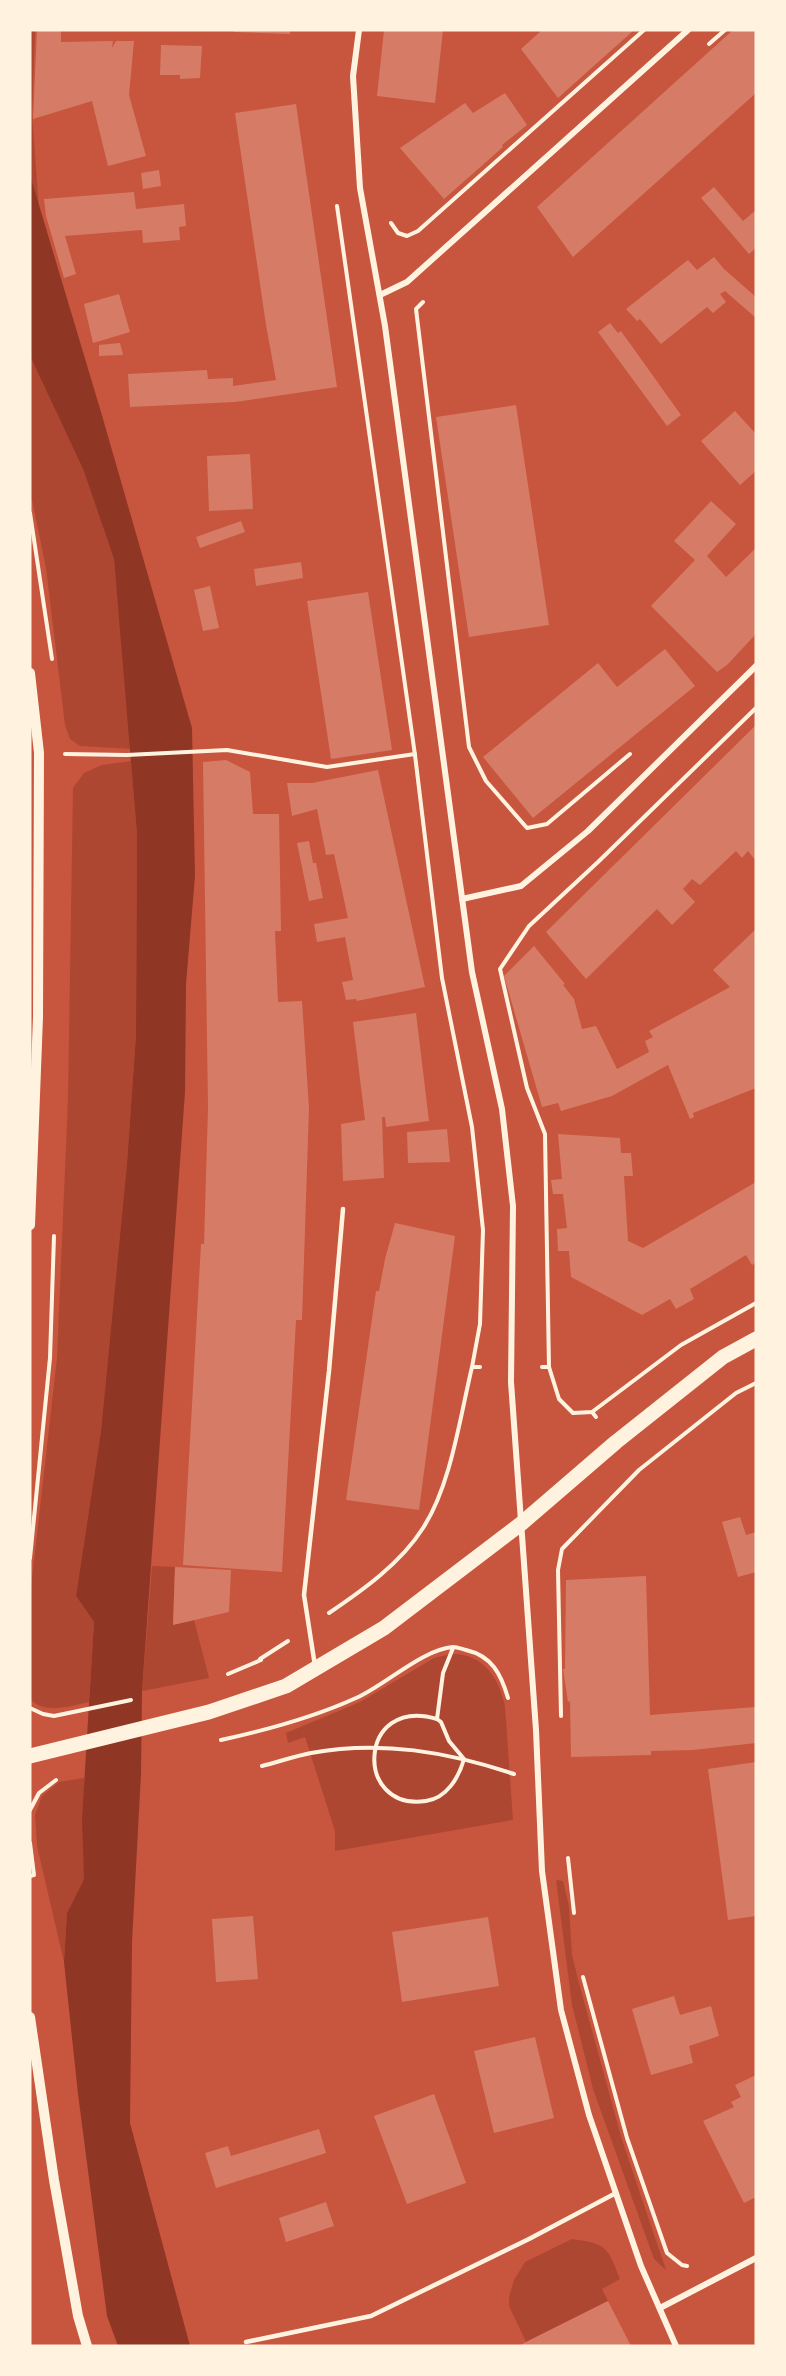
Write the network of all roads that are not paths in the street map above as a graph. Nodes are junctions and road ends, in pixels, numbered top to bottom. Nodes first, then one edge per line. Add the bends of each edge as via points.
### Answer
1 (359, 30) edge
2 (688, 30) edge
3 (380, 295) junction
4 (756, 666) edge
5 (30, 673) edge
6 (462, 899) junction
7 (343, 1209) dead end
8 (30, 1225) edge
9 (756, 1339) edge
10 (522, 1523) junction
11 (316, 1668) junction
12 (30, 1756) edge
13 (30, 2016) edge
14 (616, 2193) junction
15 (756, 2258) edge
16 (660, 2308) junction
17 (246, 2342) dead end
18 (87, 2346) edge
19 (676, 2346) edge

1 - 3 street via 353,76 360,188
2 - 3 street via 407,282
3 - 6 street
4 - 6 street via 588,831 521,886
5 - 8 street via 39,776 38,1017
6 - 10 street via 472,972 502,1109 513,1206 511,1374
7 - 11 lane via 304,1595
9 - 10 main road via 714,1364
10 - 11 main road via 384,1628
10 - 14 street via 542,1871 561,2010 589,2115
11 - 12 main road via 273,1692
13 - 18 street via 54,2180
14 - 16 street
14 - 17 lane via 371,2316
15 - 16 street
16 - 19 street

